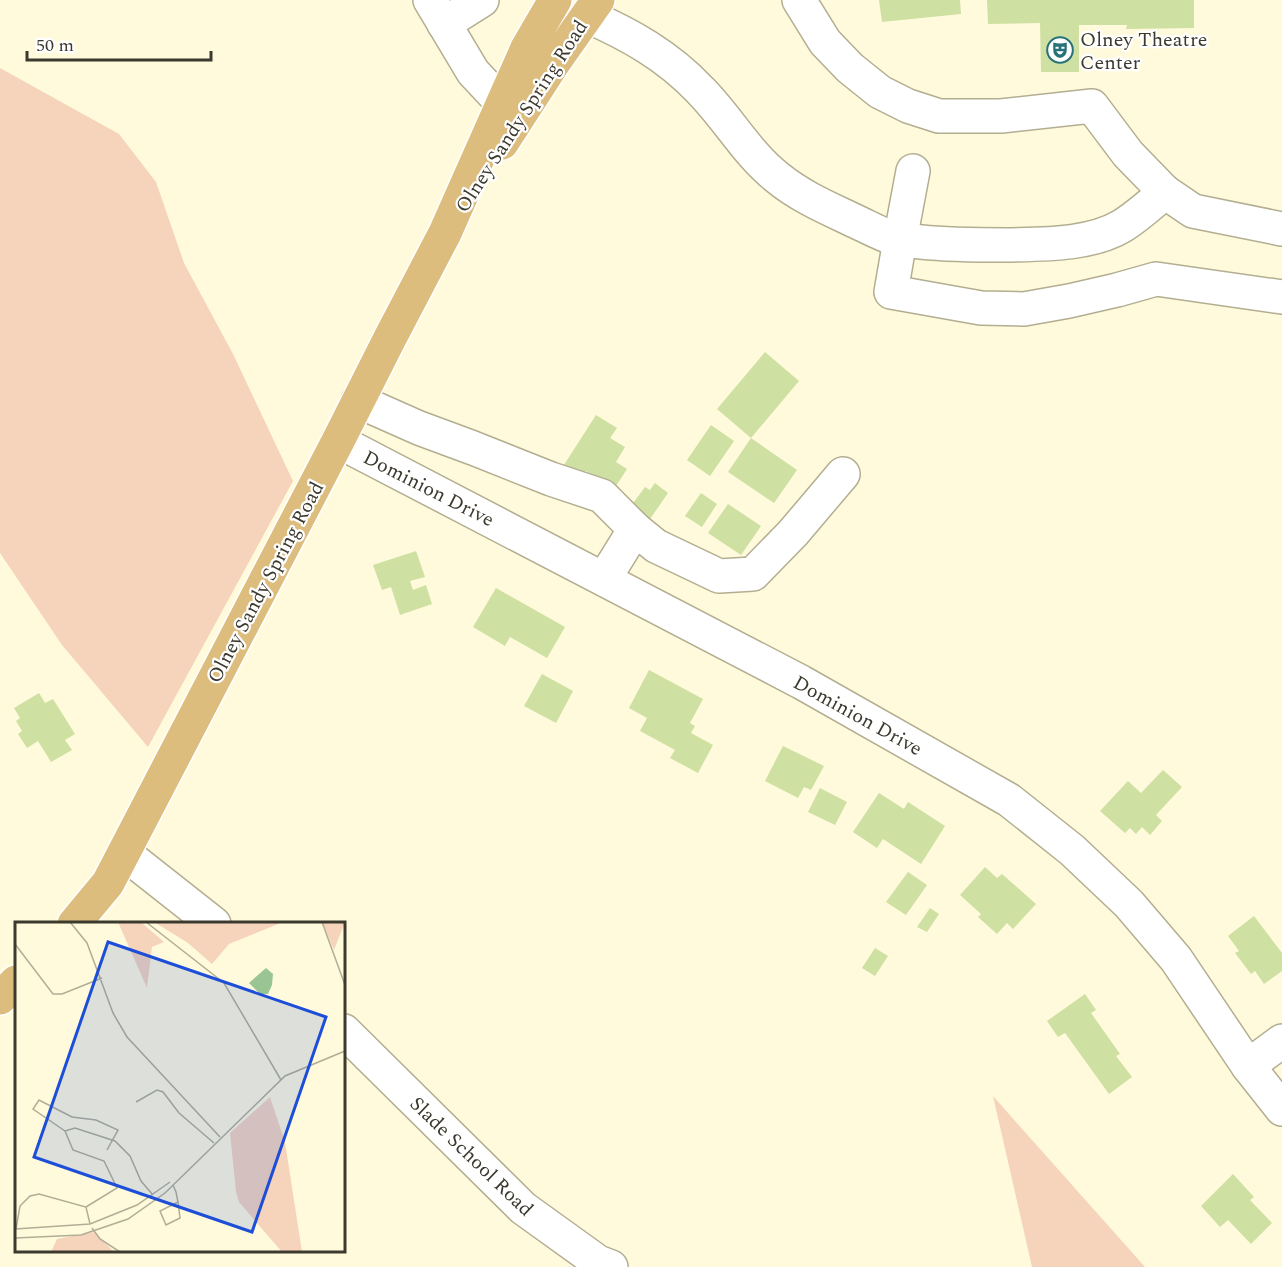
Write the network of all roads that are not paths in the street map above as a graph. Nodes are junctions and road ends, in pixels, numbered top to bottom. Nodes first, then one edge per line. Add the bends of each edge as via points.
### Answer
1 (482, 0) edge
2 (555, 0) edge
3 (799, 0) edge
4 (593, 8) edge
5 (437, 12) edge
6 (502, 103) junction
7 (913, 171) dead end
8 (1165, 192) junction
9 (1282, 229) edge
10 (445, 233) junction
11 (900, 240) junction
12 (1282, 297) edge
13 (358, 401) junction
14 (338, 441) junction
15 (843, 474) dead end
16 (635, 529) junction
17 (604, 579) junction
18 (124, 853) junction
19 (76, 922) edge
20 (211, 922) edge
21 (15, 983) edge
22 (0, 998) edge
23 (345, 1032) edge
24 (1282, 1041) edge
25 (1248, 1066) junction
26 (1282, 1109) edge
27 (610, 1267) edge

1 - 5 street
2 - 6 main road, Olney Sandy Spring Road via 526,48
3 - 8 street via 825,42 879,92 939,116 1002,116 1092,106
4 - 10 main road, Olney Sandy Spring Road
4 - 11 street via 613,28 674,65 777,178 806,198
5 - 6 street via 473,72
6 - 10 main road, Olney Sandy Spring Road
7 - 11 street
8 - 9 street via 1193,211
8 - 11 street via 1121,227 1084,240 990,245
10 - 13 main road, Olney Sandy Spring Road
11 - 12 street via 891,292 981,308 1024,309 1156,279
13 - 14 main road, Olney Sandy Spring Road
13 - 16 street via 419,428 602,496
14 - 17 street, Dominion Drive
14 - 18 main road, Olney Sandy Spring Road
15 - 16 street via 753,574 719,576 656,546
16 - 17 street
17 - 25 street, Dominion Drive via 801,682 1009,800 1072,850 1129,904 1176,959
18 - 19 main road, Olney Sandy Spring Road via 108,883
18 - 20 street
21 - 22 main road
23 - 27 street, Slade School Road via 523,1208
24 - 25 street
25 - 26 street, Dominion Drive

